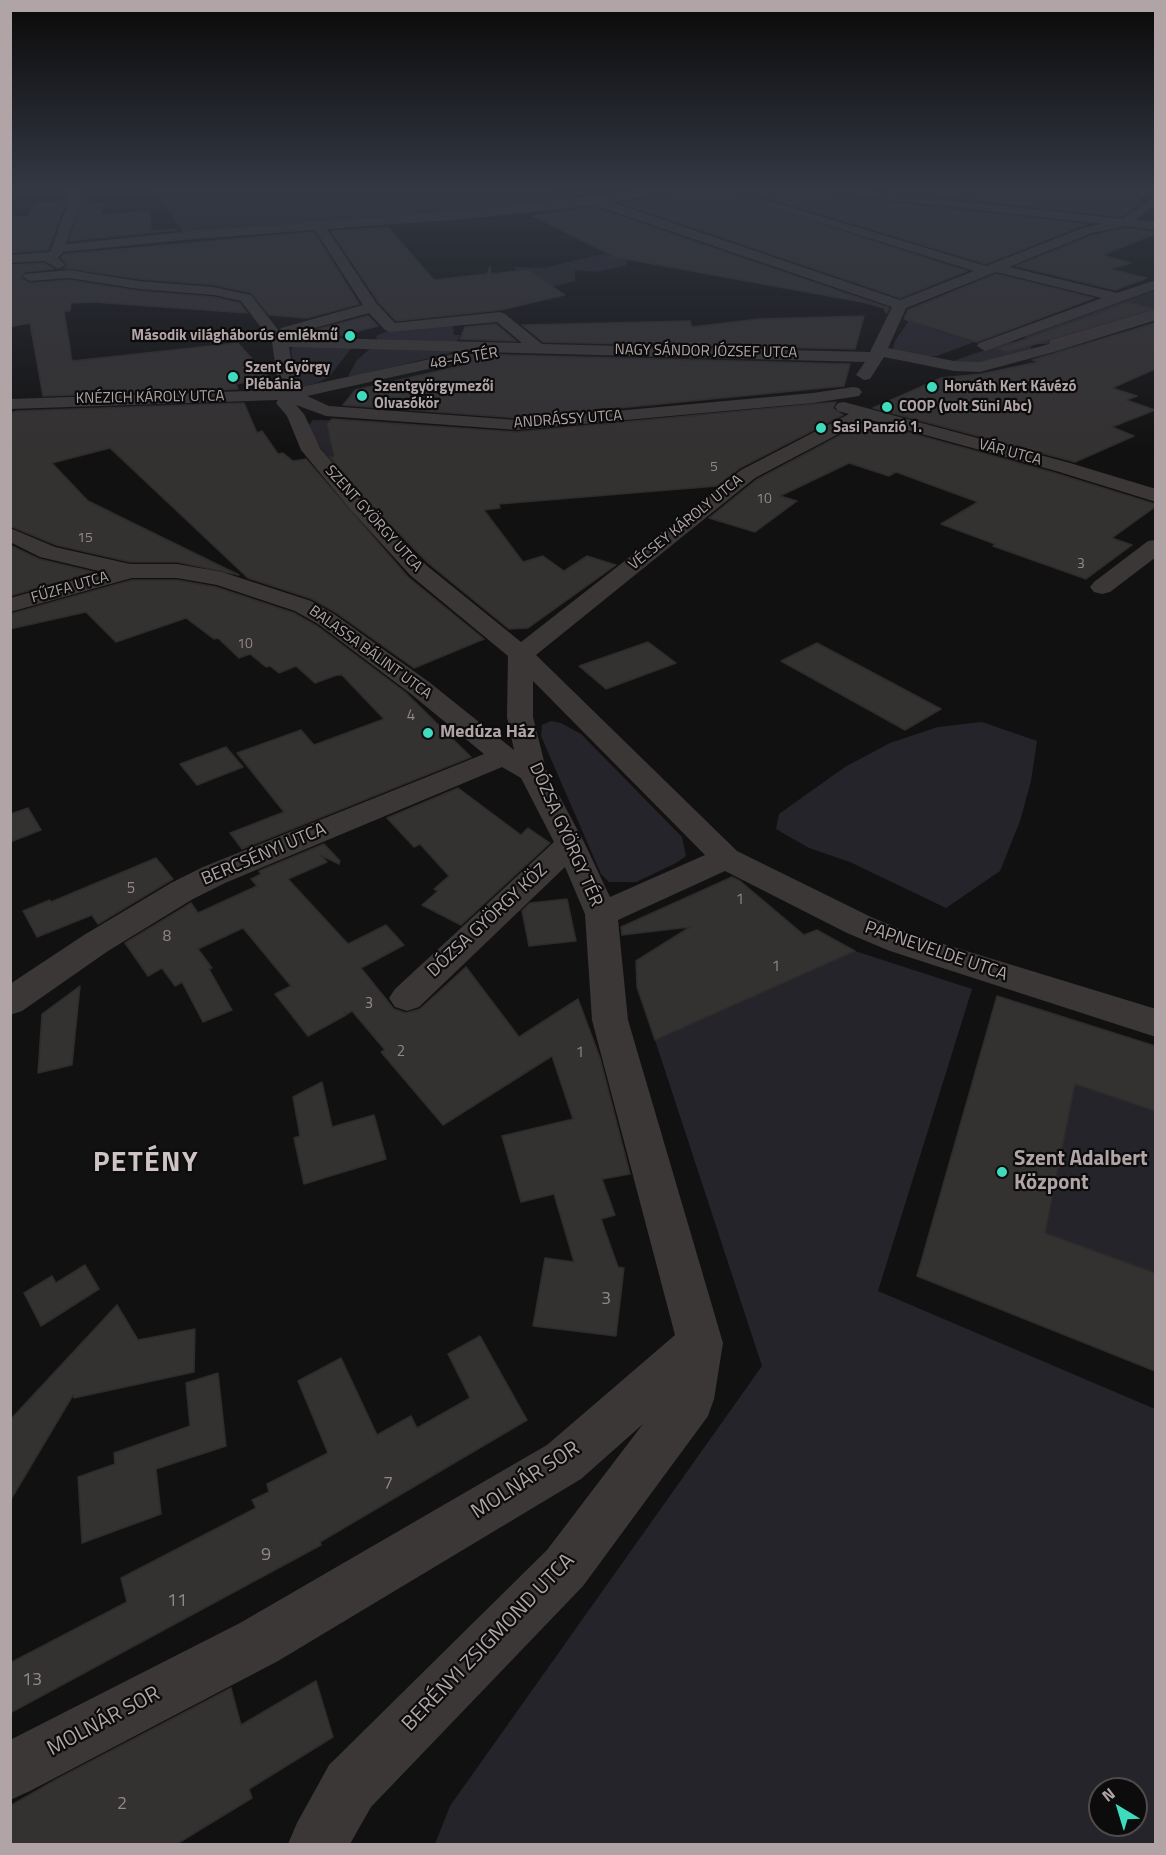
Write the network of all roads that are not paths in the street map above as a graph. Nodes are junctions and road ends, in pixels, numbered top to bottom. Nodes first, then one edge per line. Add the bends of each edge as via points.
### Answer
1 (92, 278) edge
2 (353, 278) edge
3 (820, 278) edge
4 (967, 278) edge
5 (1031, 278) edge
6 (1155, 284) edge
7 (1118, 298) junction
8 (900, 305) junction
9 (372, 307) junction
10 (1155, 315) edge
11 (390, 327) junction
12 (1010, 337) junction
13 (277, 338) junction
14 (367, 343) junction
15 (537, 348) junction
16 (1048, 349) junction
17 (877, 354) junction
18 (936, 363) junction
19 (322, 388) junction
20 (813, 398) joint
21 (287, 399) junction
22 (10, 404) edge
23 (857, 404) junction
24 (1155, 496) edge
25 (10, 534) edge
26 (1155, 546) edge
27 (130, 571) junction
28 (1102, 587) dead end
29 (10, 605) edge
30 (521, 654) junction
31 (504, 756) junction
32 (533, 773) junction
33 (570, 844) junction
34 (726, 858) junction
35 (601, 914) junction
36 (96, 943) junction
37 (10, 982) edge
38 (406, 999) dead end
39 (10, 1002) edge
40 (1155, 1023) edge
41 (700, 1343) junction
42 (10, 1771) edge
43 (318, 1845) edge

1 - 13 street via 234,294 246,298
2 - 9 street
3 - 8 street
4 - 8 street
5 - 7 street
6 - 7 street
7 - 12 street
8 - 17 street
9 - 11 street
9 - 13 street
10 - 16 street, NAGY SÁNDOR JÓZSEF UTCA
11 - 14 street, 48-AS TÉR via 373,333
11 - 15 street, 48-AS TÉR via 500,317
12 - 16 street
12 - 18 street
13 - 14 street, 48-AS TÉR
13 - 21 street
14 - 15 street, 48-AS TÉR
14 - 19 street, 48-AS TÉR via 338,377
15 - 17 street, NAGY SÁNDOR JÓZSEF UTCA
15 - 19 street, 48-AS TÉR via 468,356
16 - 18 street, NAGY SÁNDOR JÓZSEF UTCA via 980,367
17 - 18 street, NAGY SÁNDOR JÓZSEF UTCA
17 - 23 street
19 - 21 street, 48-AS TÉR
20 - 21 street, ANDRÁSSY UTCA via 517,425 326,411
20 - 23 street, VÁR UTCA
21 - 22 street, KNÉZICH KÁROLY UTCA via 116,399
21 - 30 street, SZENT GYÖRGY UTCA via 278,415 286,433 311,450 418,570
23 - 24 street, VÁR UTCA
23 - 30 street, VÉCSEY KÁROLY UTCA via 748,474
25 - 27 street, BALASSA BÁLINT UTCA via 48,552
26 - 28 street
27 - 29 street, FŰZFA UTCA
27 - 31 street, BALASSA BÁLINT UTCA via 177,571 222,579 303,606 420,688
30 - 32 street, DÓZSA GYÖRGY TÉR via 520,717
30 - 34 street
31 - 32 street
31 - 36 street, BERCSÉNYI UTCA via 214,875
32 - 33 street, DÓZSA GYÖRGY TÉR
33 - 35 street, DÓZSA GYÖRGY TÉR
33 - 38 street, DÓZSA GYÖRGY KÖZ
34 - 35 street, DÓZSA GYÖRGY TÉR
34 - 40 street, PAPNEVELDE UTCA via 902,944
35 - 41 street via 610,1020
36 - 37 street
36 - 39 street, BERCSÉNYI UTCA
41 - 42 street, MOLNÁR SOR via 564,1462 259,1642
41 - 43 street, BERÉNYI ZSIGMOND UTCA via 691,1399 566,1568 350,1786

